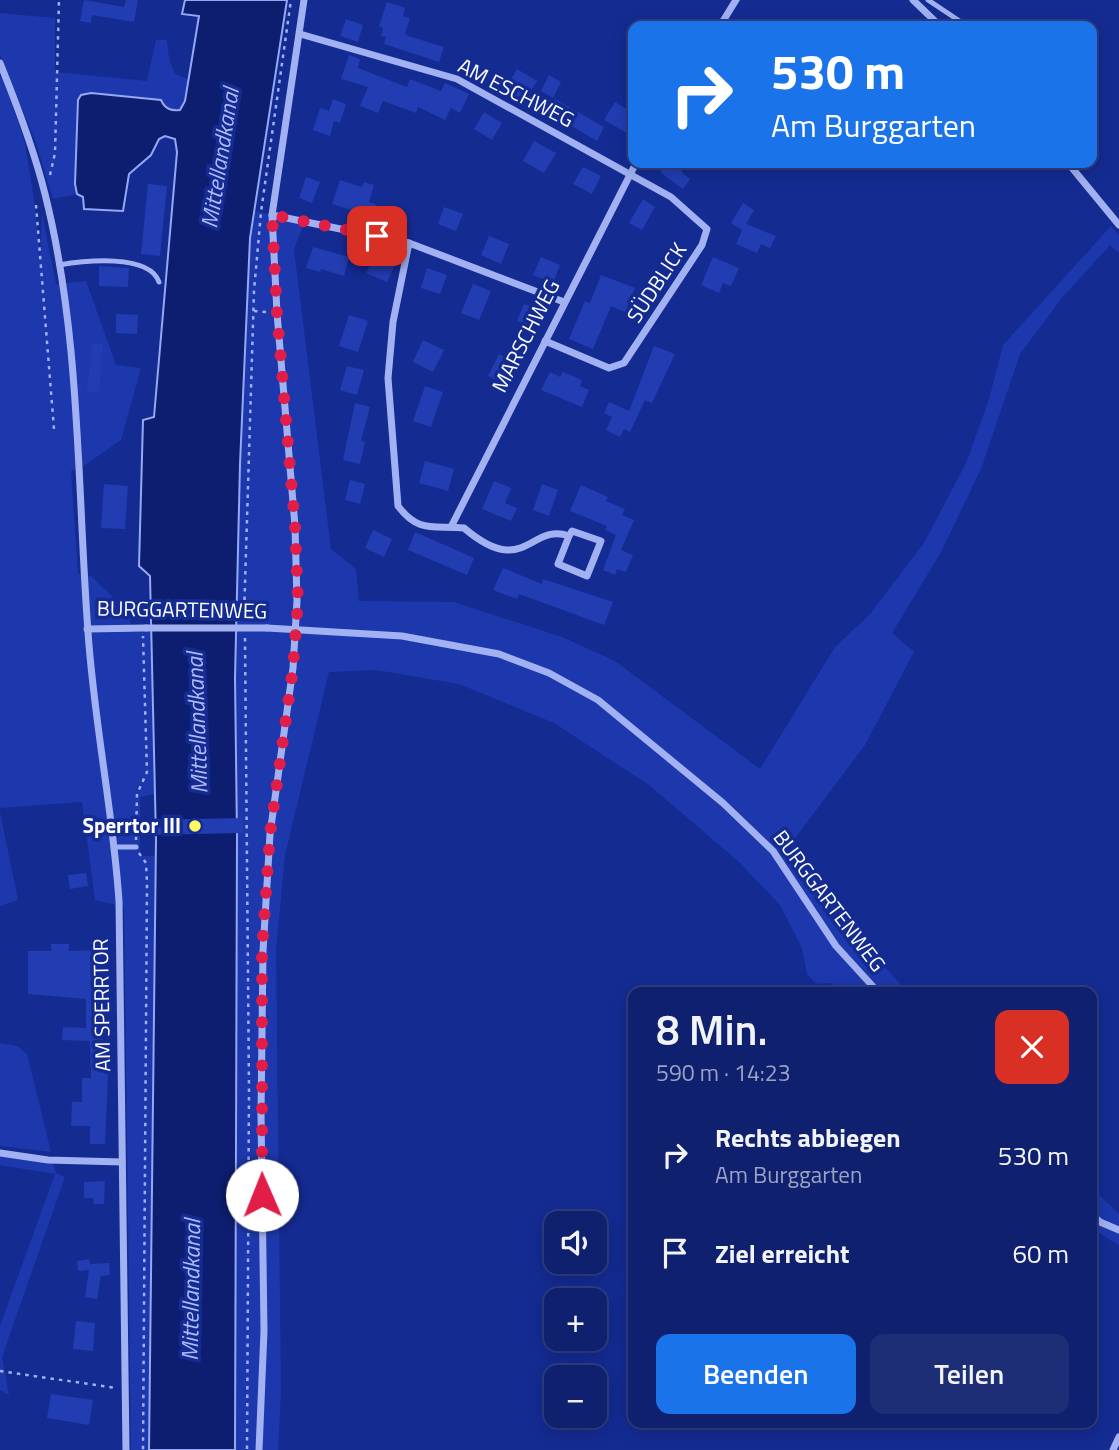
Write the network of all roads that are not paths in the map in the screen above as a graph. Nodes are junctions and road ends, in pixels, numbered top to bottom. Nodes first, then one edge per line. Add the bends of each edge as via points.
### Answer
1 (303, 0) edge
2 (736, 0) edge
3 (913, 0) edge
4 (928, 0) edge
5 (723, 21) edge
6 (935, 21) edge
7 (960, 21) edge
8 (300, 34) junction
9 (0, 63) edge
10 (632, 168) edge
11 (1072, 168) edge
12 (629, 173) junction
13 (272, 215) junction
14 (1119, 225) edge
15 (409, 243) junction
16 (59, 265) junction
17 (159, 282) dead end
18 (564, 302) junction
19 (545, 341) junction
20 (451, 527) junction
21 (569, 536) junction
22 (87, 629) junction
23 (295, 632) junction
24 (115, 847) junction
25 (136, 847) road end
26 (873, 987) edge
27 (0, 1153) edge
28 (122, 1162) junction
29 (1097, 1219) edge
30 (1119, 1230) edge
31 (1119, 1437) edge
32 (126, 1450) edge
33 (259, 1450) edge
34 (1112, 1450) edge

1 - 8 street
2 - 5 street
3 - 6 street
4 - 7 lane
8 - 12 street, AM ESCHWEG via 457,79
8 - 13 street
9 - 16 street, BURGGARTENWEG via 45,195
10 - 12 street, MARSCHWEG
11 - 14 street
12 - 18 street, MARSCHWEG
12 - 19 street, SÜDBLICK via 671,197 707,229 702,245 624,363 609,368
13 - 15 street
13 - 23 street via 295,526
15 - 18 street
15 - 20 street via 393,321 388,378 395,488 398,506 409,520 429,528
16 - 17 lane via 139,264
16 - 22 street, BURGGARTENWEG via 72,359
18 - 19 street, MARSCHWEG
19 - 20 street, MARSCHWEG
20 - 21 street via 464,528 483,544 502,551 521,550 545,537
21 - 21 street via 572,531 601,541 587,576 558,564
22 - 23 street, BURGGARTENWEG, bridge via 267,628
22 - 24 street, AM SPERRTOR
23 - 26 street, BURGGARTENWEG via 402,636 499,654 549,673 598,700 774,851 836,946
23 - 33 street via 270,834 262,951 264,1331
24 - 25 lane
24 - 28 street, AM SPERRTOR
27 - 28 street
28 - 32 street, AM SPERRTOR
29 - 30 street
31 - 34 street

